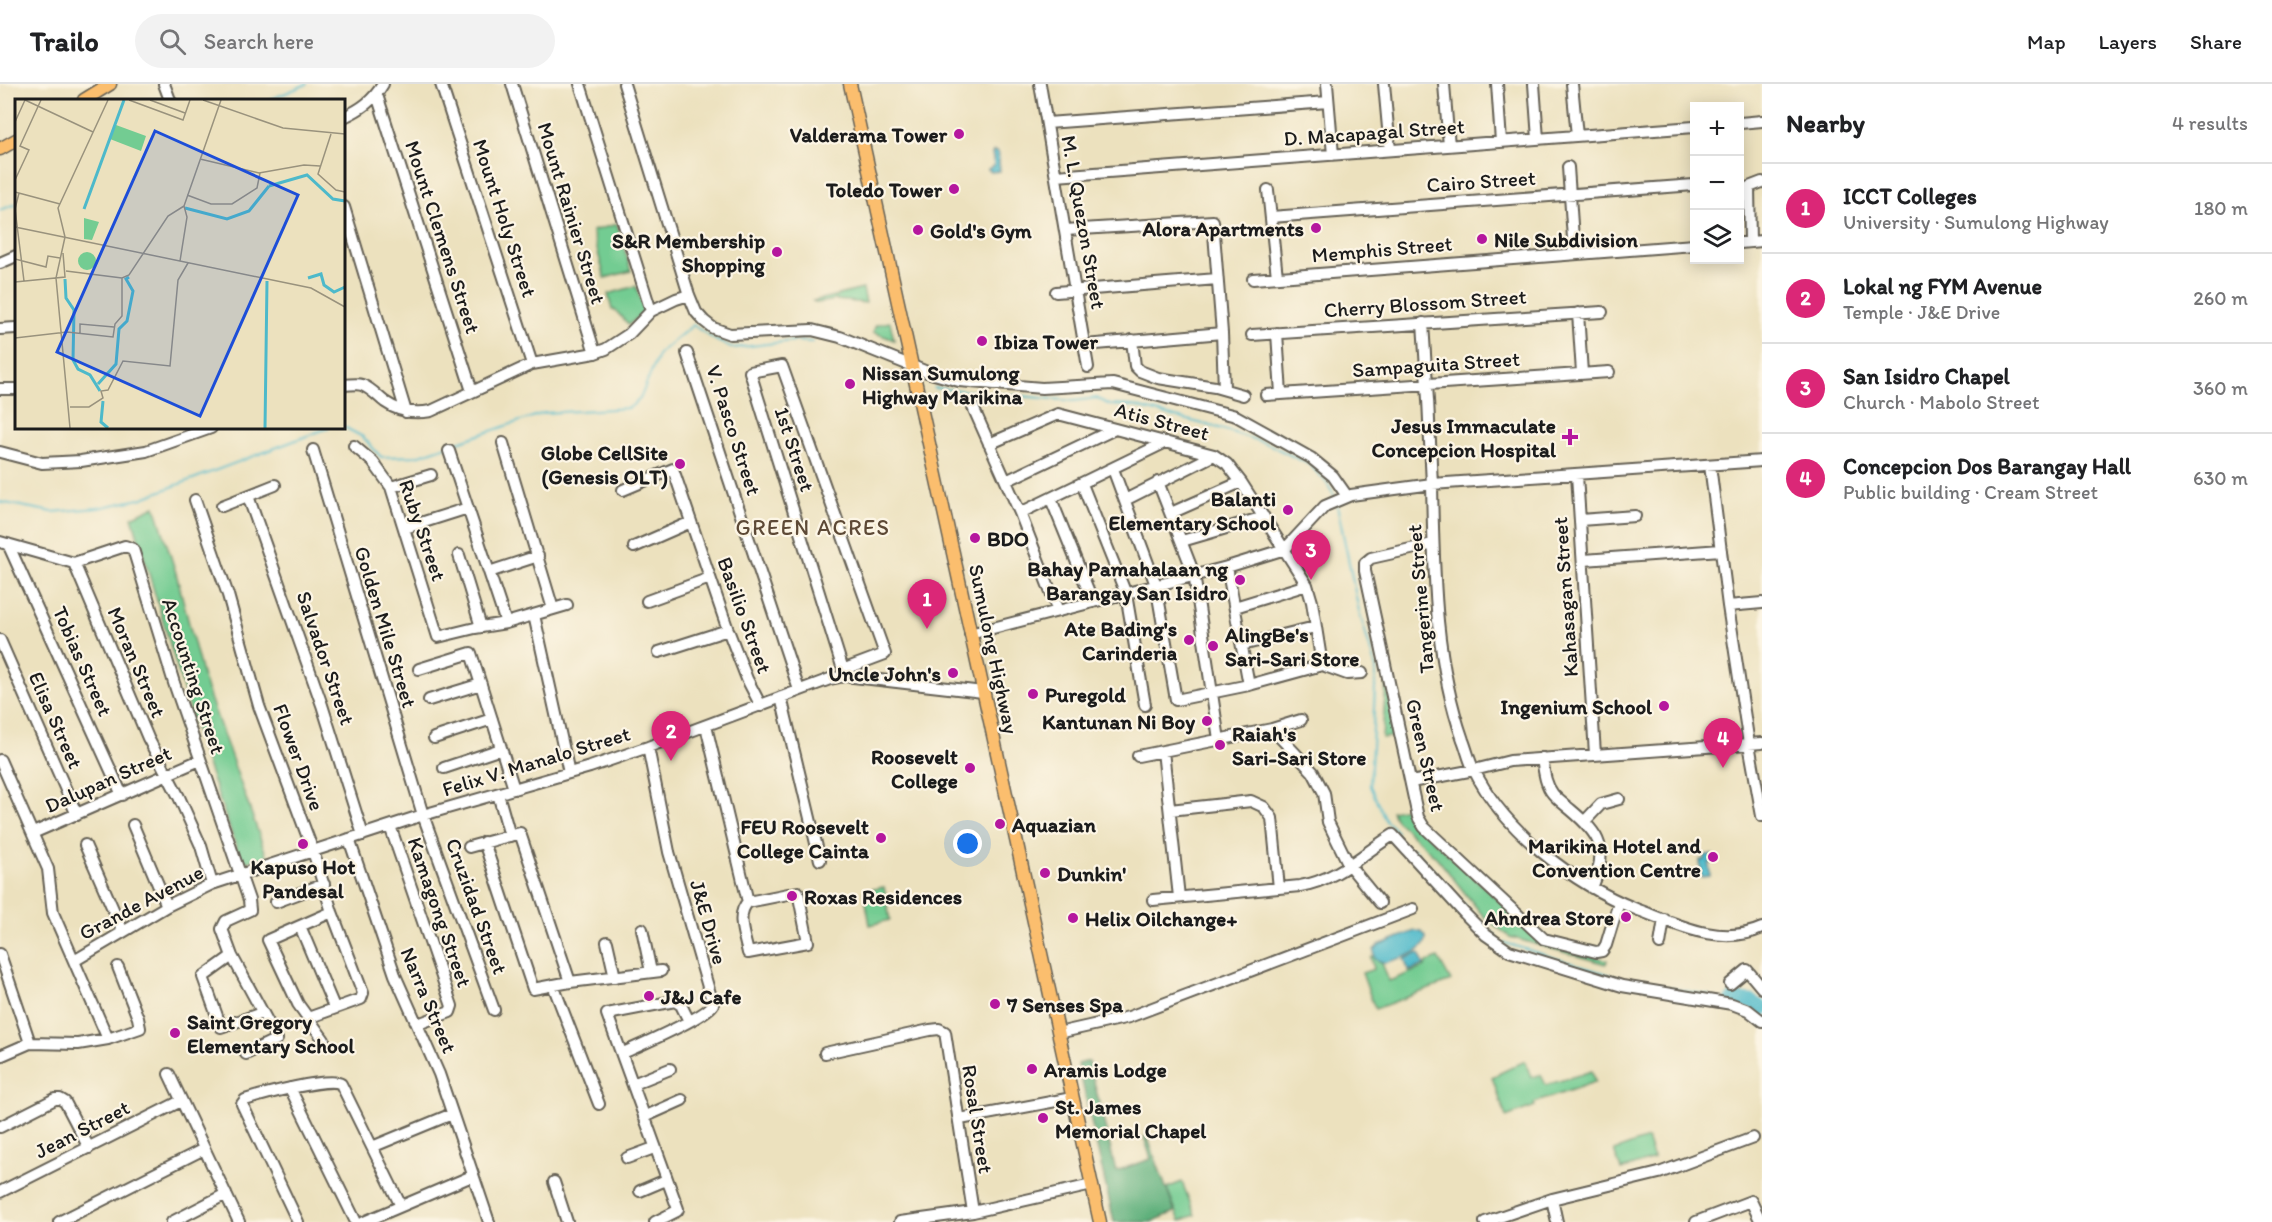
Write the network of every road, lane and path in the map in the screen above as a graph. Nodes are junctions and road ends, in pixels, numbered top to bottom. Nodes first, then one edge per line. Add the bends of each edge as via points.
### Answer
1 (110, 84) edge
2 (164, 84) edge
3 (383, 84) edge
4 (441, 84) edge
5 (512, 84) edge
6 (580, 84) edge
7 (624, 84) edge
8 (850, 84) edge
9 (1040, 84) edge
10 (1327, 84) edge
11 (1384, 84) edge
12 (1444, 84) edge
13 (1497, 84) edge
14 (1534, 84) edge
15 (1572, 84) edge
16 (377, 95) junction
17 (86, 99) edge
18 (170, 99) edge
19 (1328, 102) junction
20 (345, 117) edge
21 (1762, 121) edge
22 (1047, 123) junction
23 (1744, 123) edge
24 (1690, 127) edge
25 (1577, 136) junction
26 (1538, 139) junction
27 (15, 141) edge
28 (1501, 142) junction
29 (1449, 146) junction
30 (0, 149) edge
31 (1390, 150) junction
32 (1333, 155) junction
33 (1568, 167) dead end
34 (1056, 176) junction
35 (1762, 182) edge
36 (1690, 186) edge
37 (1268, 190) dead end
38 (1570, 194) junction
39 (345, 210) edge
40 (1271, 217) junction
41 (1065, 230) junction
42 (1762, 241) edge
43 (1745, 242) edge
44 (1690, 245) edge
45 (1574, 253) junction
46 (15, 256) edge
47 (0, 263) edge
48 (1277, 278) junction
49 (1218, 279) junction
50 (1253, 279) dead end
51 (1076, 290) junction
52 (1056, 292) dead end
53 (689, 295) junction
54 (651, 311) junction
55 (1602, 312) dead end
56 (1578, 313) junction
57 (1424, 322) junction
58 (15, 328) edge
59 (0, 329) edge
60 (1222, 333) junction
61 (1277, 333) junction
62 (1252, 334) dead end
63 (1132, 340) junction
64 (1085, 345) junction
65 (595, 353) junction
66 (687, 353) dead end
67 (532, 363) junction
68 (1088, 366) dead end
69 (913, 369) junction
70 (1609, 372) dead end
71 (1582, 373) junction
72 (345, 385) edge
73 (1427, 385) junction
74 (1224, 389) junction
75 (472, 391) junction
76 (1281, 394) junction
77 (1243, 395) dead end
78 (1266, 395) dead end
79 (972, 405) dead end
80 (406, 412) junction
81 (208, 429) edge
82 (1115, 429) junction
83 (1166, 442) junction
84 (503, 443) dead end
85 (989, 444) junction
86 (354, 446) dead end
87 (313, 450) dead end
88 (449, 451) dead end
89 (0, 452) edge
90 (1214, 455) junction
91 (1762, 461) edge
92 (1710, 465) junction
93 (1113, 469) junction
94 (431, 475) dead end
95 (1577, 475) junction
96 (1006, 481) junction
97 (1158, 482) junction
98 (1241, 482) junction
99 (1082, 484) junction
100 (1432, 484) junction
101 (275, 485) dead end
102 (391, 487) junction
103 (623, 490) dead end
104 (248, 496) junction
105 (1052, 499) junction
106 (1338, 499) junction
107 (195, 500) dead end
108 (1125, 500) junction
109 (222, 506) dead end
110 (468, 508) junction
111 (1020, 513) junction
112 (1171, 513) junction
113 (1635, 516) dead end
114 (1264, 517) junction
115 (1580, 520) junction
116 (691, 522) junction
117 (405, 528) junction
118 (1182, 541) junction
119 (4, 543) edge
120 (1433, 544) junction
121 (634, 547) dead end
122 (1285, 549) junction
123 (1721, 550) junction
124 (459, 555) dead end
125 (537, 556) junction
126 (1584, 560) junction
127 (74, 563) junction
128 (1227, 567) junction
129 (489, 572) junction
130 (1194, 574) junction
131 (710, 578) junction
132 (1156, 585) junction
133 (1307, 585) junction
134 (1126, 594) junction
135 (647, 601) dead end
136 (1093, 602) junction
137 (1762, 603) edge
138 (567, 605) dead end
139 (1728, 606) junction
140 (1235, 607) junction
141 (553, 609) junction
142 (1058, 611) junction
143 (534, 615) junction
144 (506, 623) junction
145 (481, 627) junction
146 (1315, 627) junction
147 (728, 630) junction
148 (970, 634) junction
149 (0, 640) edge
150 (1242, 645) junction
151 (659, 652) dead end
152 (1322, 665) junction
153 (419, 669) dead end
154 (845, 673) junction
155 (1362, 673) dead end
156 (481, 684) junction
157 (1249, 685) junction
158 (799, 690) junction
159 (983, 692) junction
160 (1212, 694) junction
161 (781, 698) junction
162 (429, 700) dead end
163 (1145, 705) dead end
164 (761, 706) junction
165 (492, 719) junction
166 (1301, 720) dead end
167 (706, 726) junction
168 (1272, 729) junction
169 (434, 738) dead end
170 (1219, 740) junction
171 (1762, 743) edge
172 (1749, 744) junction
173 (648, 747) junction
174 (501, 749) junction
175 (1163, 751) junction
176 (1595, 754) junction
177 (1138, 756) dead end
178 (1542, 758) junction
179 (0, 760) edge
180 (200, 760) junction
181 (444, 768) dead end
182 (1474, 770) junction
183 (569, 773) junction
184 (167, 774) junction
185 (1411, 782) junction
186 (514, 789) junction
187 (1759, 790) edge
188 (498, 794) junction
189 (122, 795) junction
190 (1619, 799) dead end
191 (1170, 810) junction
192 (77, 815) junction
193 (423, 815) junction
194 (1762, 816) edge
195 (1585, 821) junction
196 (133, 825) dead end
197 (390, 826) junction
198 (33, 833) junction
199 (363, 835) junction
200 (510, 836) junction
201 (349, 839) junction
202 (484, 842) junction
203 (85, 845) dead end
204 (469, 847) dead end
205 (313, 851) junction
206 (820, 860) dead end
207 (1349, 865) junction
208 (240, 874) junction
209 (212, 884) junction
210 (324, 884) junction
211 (1279, 888) junction
212 (1592, 888) junction
213 (1179, 897) junction
214 (1153, 900) dead end
215 (276, 902) dead end
216 (748, 902) junction
217 (1619, 902) junction
218 (1380, 903) dead end
219 (167, 906) junction
220 (1413, 909) dead end
221 (332, 912) junction
222 (1665, 920) junction
223 (300, 926) junction
224 (1762, 928) edge
225 (642, 929) dead end
226 (123, 932) junction
227 (607, 942) dead end
228 (1660, 944) dead end
229 (0, 954) edge
230 (232, 956) junction
231 (74, 961) junction
232 (118, 968) dead end
233 (615, 977) junction
234 (570, 982) junction
235 (1730, 984) dead end
236 (552, 985) junction
237 (1762, 988) edge
238 (334, 1007) junction
239 (494, 1010) dead end
240 (261, 1013) junction
241 (308, 1018) junction
242 (689, 1021) junction
243 (1762, 1021) edge
244 (418, 1024) junction
245 (1058, 1033) junction
246 (108, 1039) junction
247 (324, 1040) dead end
248 (30, 1043) junction
249 (623, 1053) junction
250 (825, 1053) dead end
251 (246, 1054) dead end
252 (0, 1056) edge
253 (670, 1069) dead end
254 (169, 1074) dead end
255 (633, 1084) junction
256 (290, 1088) junction
257 (1072, 1098) junction
258 (682, 1100) dead end
259 (181, 1101) junction
260 (599, 1104) dead end
261 (452, 1114) junction
262 (644, 1117) junction
263 (960, 1119) junction
264 (0, 1127) edge
265 (1753, 1138) dead end
266 (372, 1147) junction
267 (89, 1148) junction
268 (654, 1148) junction
269 (204, 1149) junction
270 (627, 1158) dead end
271 (472, 1176) junction
272 (666, 1180) junction
273 (554, 1182) dead end
274 (1092, 1185) junction
275 (640, 1191) dead end
276 (0, 1192) edge
277 (226, 1194) junction
278 (1552, 1199) junction
279 (401, 1206) junction
280 (973, 1212) junction
281 (59, 1222) edge
282 (172, 1222) edge
283 (239, 1222) edge
284 (298, 1222) edge
285 (356, 1222) edge
286 (364, 1222) edge
287 (489, 1222) edge
288 (567, 1222) edge
289 (655, 1222) edge
290 (900, 1222) edge
291 (1100, 1222) edge
292 (1485, 1222) edge
293 (1557, 1222) edge
294 (1699, 1222) edge
295 (1761, 1222) edge

1 - 17 main road
2 - 18 street
3 - 16 street
4 - 67 street, Mount Holy Street
5 - 65 street, Mount Rainier Street
6 - 54 street
7 - 53 street
8 - 69 main road, Sumulong Highway
9 - 22 street, M. L. Quezon Street
10 - 19 street
11 - 31 street
12 - 29 street
13 - 28 street
14 - 26 street
15 - 25 street
16 - 20 street
16 - 75 street, Mount Clemens Street
19 - 22 street
19 - 32 street
21 - 23 street
22 - 34 street, M. L. Quezon Street
24 - 25 street, D. Macapagal Street
25 - 26 street, D. Macapagal Street
26 - 28 street, D. Macapagal Street
27 - 30 main road
28 - 29 street, D. Macapagal Street
29 - 31 street, D. Macapagal Street
31 - 32 street, D. Macapagal Street
32 - 34 street, D. Macapagal Street
33 - 38 street
34 - 41 street, M. L. Quezon Street
35 - 43 street via 1749,187
36 - 38 street, Cairo Street
37 - 40 street
38 - 40 street, Cairo Street
38 - 45 street
39 - 80 street
40 - 48 street
41 - 49 street via 1213,221
41 - 51 street, M. L. Quezon Street
42 - 43 street
44 - 45 street, Memphis Street
45 - 48 street, Memphis Street
46 - 47 street
48 - 50 street, Memphis Street
49 - 51 street
49 - 60 street
51 - 52 street
51 - 64 street, M. L. Quezon Street
53 - 54 street
53 - 69 street via 704,321 730,334 812,330 840,337
54 - 65 street via 629,333
55 - 56 street, Cherry Blossom Street
56 - 57 street, Cherry Blossom Street
56 - 71 street
57 - 61 street, Cherry Blossom Street
57 - 73 street, Tangerine Street
58 - 59 street
60 - 63 street
60 - 74 street
61 - 62 street, Cherry Blossom Street
61 - 76 street
63 - 64 street
63 - 74 street via 1135,366 1140,371 1158,378
64 - 68 street, M. L. Quezon Street
65 - 67 street
66 - 158 street, V. Pasco Street
67 - 75 street
69 - 106 street via 959,381 1042,388 1113,384 1236,416 1311,458 1334,476
69 - 148 main road, Sumulong Highway
70 - 71 street, Sampaguita Street
71 - 73 street, Sampaguita Street
72 - 80 street via 360,384
73 - 76 street, Sampaguita Street
73 - 100 street, Tangerine Street
74 - 77 street
75 - 80 street via 431,411
76 - 78 street, Sampaguita Street
79 - 85 street
81 - 89 street via 146,451 81,461 42,463
82 - 83 street, Atis Street
82 - 85 street, Atis Street via 1058,414
82 - 96 street
83 - 90 street, Atis Street
83 - 93 street
84 - 125 street
85 - 96 street
86 - 102 street, Ruby Street via 374,462
87 - 193 street, Golden Mile Street
88 - 110 street
90 - 97 street
90 - 98 street, Atis Street
91 - 92 street
92 - 95 street
92 - 123 street
93 - 99 street
93 - 108 street
94 - 102 street
95 - 100 street
95 - 115 street, Kahasagan Street
96 - 111 street
97 - 108 street
97 - 112 street
98 - 112 street
98 - 114 street, Atis Street
99 - 105 street
99 - 134 street
100 - 106 street
100 - 120 street, Tangerine Street
101 - 104 street
102 - 117 street, Ruby Street
103 - 116 street, Basilio Street via 673,469
104 - 109 street
104 - 199 street, Salvador Street
105 - 111 street
105 - 136 street
106 - 122 street via 1315,515
107 - 205 street, Flower Drive via 228,595 250,678
108 - 132 street
110 - 117 street
110 - 129 street
111 - 142 street
112 - 118 street
113 - 115 street
114 - 118 street
114 - 122 street, Atis Street
115 - 126 street, Kahasagan Street
116 - 121 street
116 - 131 street, Basilio Street
117 - 145 street, Ruby Street via 438,637
118 - 130 street
119 - 127 street
119 - 189 street, Tobias Street
120 - 182 street, Tangerine Street via 1443,666 1454,714
120 - 185 street, Green Street via 1371,558 1365,563
122 - 128 street
122 - 133 street, Atis Street
123 - 126 street
123 - 139 street
124 - 145 street
125 - 129 street
125 - 141 street
126 - 176 street, Kahasagan Street
127 - 180 street, Accounting Street via 125,546 134,549
127 - 184 street, Moran Street
128 - 130 street
128 - 140 street
129 - 144 street
130 - 132 street
130 - 160 street
131 - 135 street
131 - 147 street, Basilio Street
132 - 134 street
132 - 160 street via 1176,700
133 - 140 street
133 - 146 street, Atis Street
134 - 136 street
134 - 163 street
136 - 142 street
137 - 139 street
138 - 141 street
139 - 172 street
140 - 150 street
141 - 143 street
142 - 148 street
143 - 144 street
143 - 183 street
144 - 145 street
146 - 150 street
146 - 152 street, Atis Street
147 - 151 street
147 - 164 street, Basilio Street
148 - 159 main road, Sumulong Highway
149 - 192 street, Elisa Street
150 - 157 street
152 - 155 street via 1347,674
152 - 157 street
153 - 156 street via 468,653 473,656
154 - 154 street, 1st Street via 750,372 782,366 885,654
154 - 158 street, Felix V. Manalo Street
154 - 159 street, Felix V. Manalo Street
156 - 162 street
156 - 165 street
157 - 160 street
158 - 161 street, Felix V. Manalo Street
159 - 245 main road, Sumulong Highway
160 - 170 street
161 - 164 street, Felix V. Manalo Street
161 - 206 street
164 - 167 street, Felix V. Manalo Street
165 - 169 street
165 - 174 street
166 - 168 street
167 - 173 street, Felix V. Manalo Street
167 - 216 street
168 - 170 street
168 - 207 street via 1313,772 1324,793 1328,822
170 - 175 street
171 - 172 street
172 - 176 street
172 - 187 street
173 - 183 street, Felix V. Manalo Street
173 - 242 street, J&E Drive via 669,852 713,1004
174 - 181 street
174 - 186 street
175 - 177 street
175 - 191 street
176 - 178 street
178 - 182 street via 1510,760
178 - 195 street via 1552,793
179 - 198 street
180 - 184 street, Dalupan Street
180 - 208 street, Accounting Street
182 - 185 street
182 - 212 street, Tangerine Street via 1503,814 1525,837
183 - 186 street, Felix V. Manalo Street
184 - 189 street, Dalupan Street
184 - 209 street, Moran Street via 201,846
185 - 217 street, Green Street via 1424,827 1544,939 1602,951
186 - 188 street, Felix V. Manalo Street
187 - 194 street
188 - 193 street, Felix V. Manalo Street
188 - 200 street
189 - 192 street, Dalupan Street
190 - 195 street via 1601,804
191 - 211 street via 1251,801 1264,807 1272,818
191 - 213 street
192 - 198 street, Dalupan Street
193 - 197 street, Felix V. Manalo Street
193 - 239 street, Cruzidad Street
195 - 212 street via 1601,851 1601,867
196 - 219 street
197 - 199 street, Felix V. Manalo Street
197 - 244 street, Kamagong Street via 452,1006 450,1012
198 - 231 street via 48,868 53,914
199 - 201 street, Felix V. Manalo Street
200 - 202 street
200 - 234 street via 520,833
201 - 205 street, Felix V. Manalo Street
201 - 244 street, Narra Street via 395,975
202 - 204 street
202 - 236 street via 533,989
203 - 226 street
205 - 208 street, Felix V. Manalo Street
205 - 210 street, Flower Drive
207 - 211 street via 1321,881
207 - 218 street
207 - 243 street via 1393,835 1465,914 1509,951 1622,986 1732,1005 1748,1010
208 - 209 street, Grande Avenue
208 - 230 street, Accounting Street via 250,908 223,924
209 - 219 street, Grande Avenue
210 - 215 street
210 - 221 street, Flower Drive
211 - 213 street
212 - 217 street, Tangerine Street
213 - 214 street
216 - 216 street via 741,918 748,953 808,942 798,892
217 - 222 street, Tangerine Street
219 - 226 street, Grande Avenue
220 - 245 street via 1129,1017
221 - 223 street
221 - 238 street, Flower Drive via 363,993 361,999
222 - 224 street, Tangerine Street via 1732,936
222 - 228 street
223 - 238 street
223 - 241 street via 270,938 268,943
225 - 233 street via 656,972
226 - 231 street, Grande Avenue
227 - 233 street
229 - 248 street
230 - 240 street
230 - 240 street via 202,977 221,1027
231 - 246 street, Grande Avenue
232 - 246 street via 140,1028
233 - 234 street
234 - 236 street
235 - 237 street via 1747,970
236 - 260 street
238 - 241 street
240 - 251 street via 278,1039
241 - 247 street
242 - 249 street, J&E Drive
242 - 249 street via 675,1001 609,1012 607,1016
244 - 261 street, Narra Street
245 - 257 main road, Sumulong Highway
246 - 248 street via 78,1044
248 - 252 street
249 - 255 street
250 - 263 street, Rosal Street via 939,1029 945,1032
253 - 255 street
254 - 259 street
255 - 262 street
256 - 266 street via 333,1081 341,1084
256 - 284 street via 250,1098 242,1104
256 - 285 street
257 - 263 street
257 - 274 main road, Sumulong Highway
258 - 262 street
259 - 267 street, Jean Street
259 - 269 street
261 - 266 street
261 - 271 street, Narra Street
262 - 268 street
263 - 280 street, Rosal Street
264 - 267 street via 60,1099
265 - 278 street via 1659,1173
266 - 279 street
267 - 276 street, Jean Street
268 - 270 street
268 - 272 street
269 - 277 street
269 - 281 street
271 - 279 street
271 - 287 street, Narra Street
272 - 275 street
272 - 289 street via 678,1210
273 - 288 street
274 - 280 street
274 - 291 main road, Sumulong Highway
277 - 282 street
277 - 283 street
278 - 292 street
278 - 293 street
279 - 286 street
280 - 290 street
294 - 295 street via 1751,1202

